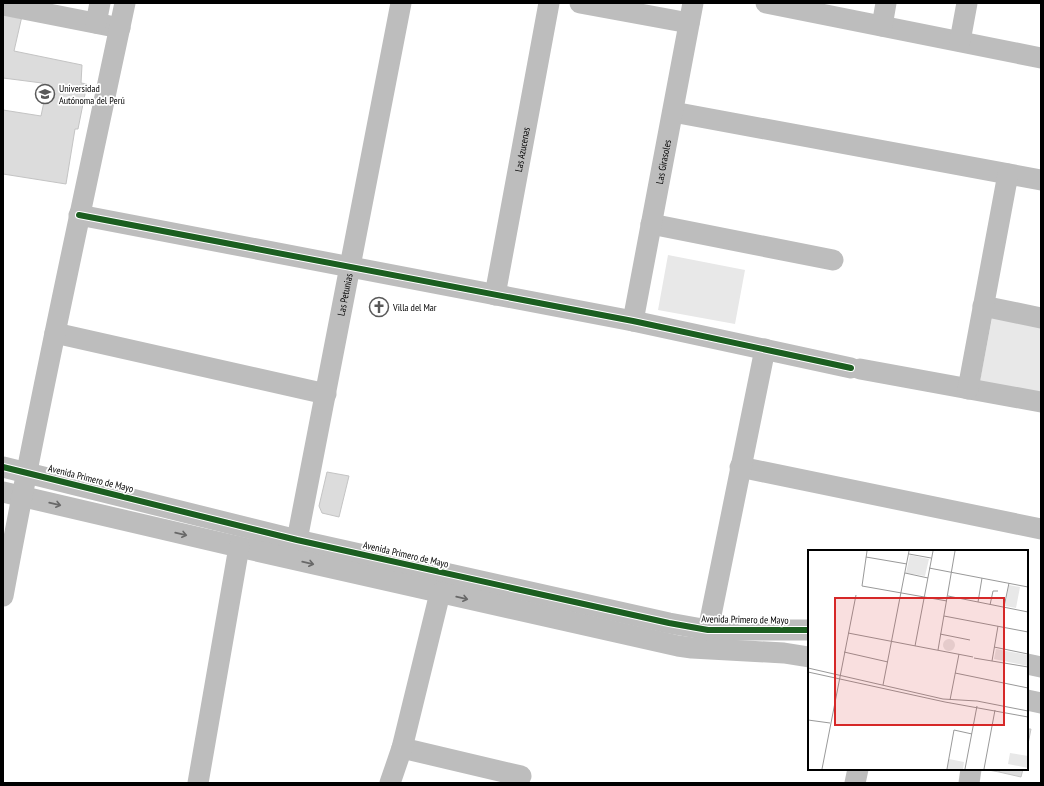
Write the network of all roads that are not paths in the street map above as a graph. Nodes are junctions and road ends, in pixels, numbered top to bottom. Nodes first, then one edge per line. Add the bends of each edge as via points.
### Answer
1 (100, 3) edge
2 (125, 3) edge
3 (401, 3) edge
4 (549, 3) edge
5 (580, 3) edge
6 (766, 3) edge
7 (886, 3) edge
8 (967, 3) edge
9 (3, 6) edge
10 (691, 13) edge
11 (96, 23) junction
12 (882, 26) junction
13 (120, 28) junction
14 (960, 42) junction
15 (1041, 58) edge
16 (673, 112) junction
17 (1008, 174) junction
18 (1041, 180) edge
19 (79, 215) junction
20 (651, 224) junction
21 (833, 260) dead end
22 (350, 267) junction
23 (495, 295) junction
24 (983, 306) junction
25 (1041, 318) edge
26 (633, 321) junction
27 (55, 333) junction
28 (765, 349) junction
29 (968, 388) junction
30 (326, 394) junction
31 (1041, 402) edge
32 (740, 466) junction
33 (3, 467) edge
34 (26, 472) junction
35 (12, 494) edge
36 (1041, 529) edge
37 (297, 540) junction
38 (239, 548) junction
39 (440, 593) junction
40 (3, 596) edge
41 (708, 630) junction
42 (808, 630) edge
43 (808, 657) edge
44 (1028, 664) edge
45 (1041, 667) edge
46 (1028, 700) edge
47 (1041, 703) edge
48 (402, 748) junction
49 (858, 770) edge
50 (972, 770) edge
51 (521, 776) dead end
52 (198, 783) edge
53 (390, 783) edge
54 (855, 783) edge
55 (969, 783) edge

1 - 11 street
2 - 13 street
3 - 22 street, Las Petunias
4 - 23 street, Las Azucenas
5 - 10 street
6 - 12 street
7 - 12 street
8 - 14 street
9 - 11 street
10 - 16 street, Las Girasoles
11 - 13 street
12 - 14 street
13 - 19 street
14 - 15 street
16 - 17 street
16 - 20 street, Las Girasoles
17 - 18 street
17 - 24 street
19 - 22 street
19 - 27 street
20 - 21 street
20 - 26 street, Las Girasoles
22 - 23 street
22 - 30 street, Las Petunias
23 - 26 street
24 - 25 street
24 - 29 street
26 - 28 street
27 - 30 street
27 - 34 street
28 - 29 street
28 - 32 street
29 - 31 street
30 - 37 street, Las Petunias
32 - 36 street
32 - 41 street
33 - 34 street, Avenida Primero de Mayo
34 - 35 street
34 - 37 street, Avenida Primero de Mayo
35 -> 38 street
35 - 40 street
37 - 41 street, Avenida Primero de Mayo
38 -> 39 street
38 - 52 street
39 -> 43 street via 678,646
39 - 48 street
41 - 42 street, Avenida Primero de Mayo
44 - 45 street
46 - 47 street
48 - 51 street
48 - 53 street
49 - 54 street
50 - 55 street

